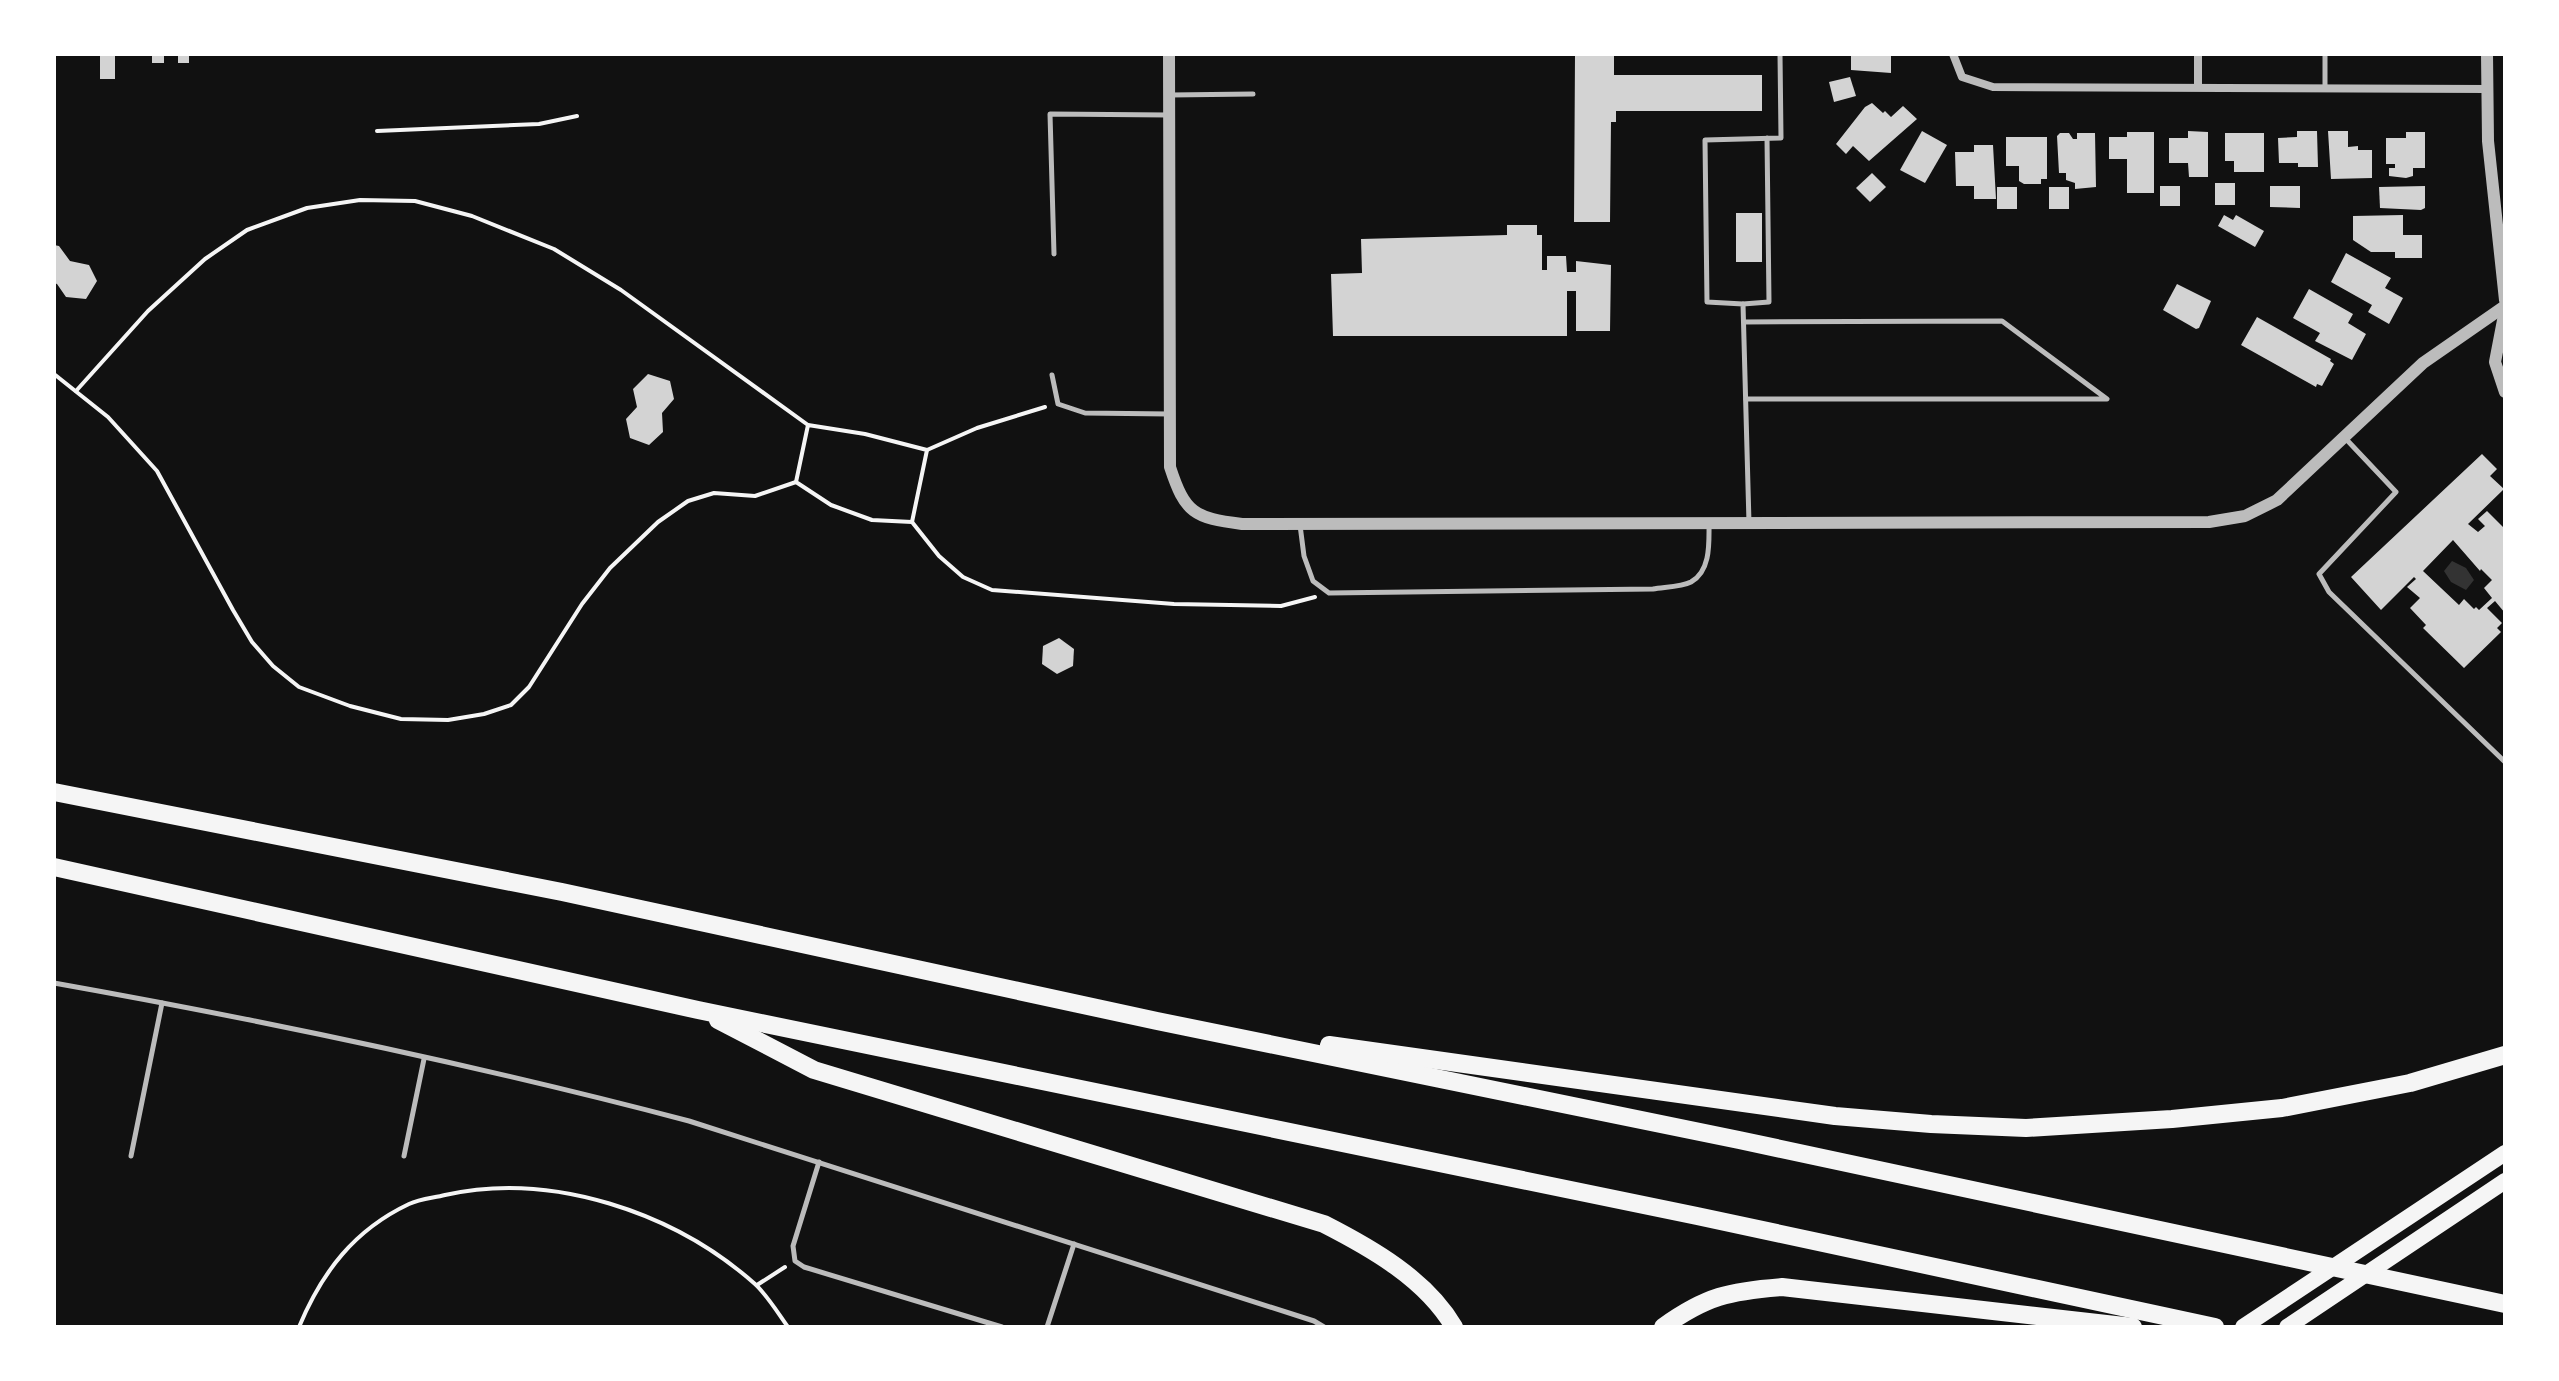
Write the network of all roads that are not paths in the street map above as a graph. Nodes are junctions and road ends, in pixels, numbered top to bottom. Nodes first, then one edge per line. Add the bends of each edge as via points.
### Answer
1 (1169, 54) edge
2 (1780, 54) edge
3 (1953, 54) edge
4 (2198, 54) edge
5 (2325, 54) edge
6 (2487, 54) edge
7 (2198, 87) junction
8 (2325, 87) junction
9 (2488, 89) junction
10 (1253, 94) dead end
11 (1169, 95) junction
12 (1169, 115) junction
13 (1767, 138) junction
14 (1054, 254) dead end
15 (1743, 304) junction
16 (2505, 306) edge
17 (1744, 322) junction
18 (1052, 375) dead end
19 (2505, 392) edge
20 (1746, 399) junction
21 (1170, 414) junction
22 (2344, 438) junction
23 (1300, 524) junction
24 (1709, 524) junction
25 (1749, 524) junction
26 (2505, 762) edge
27 (54, 792) edge
28 (54, 867) edge
29 (54, 983) edge
30 (162, 1003) junction
31 (698, 1010) junction
32 (1157, 1021) junction
33 (2505, 1055) edge
34 (424, 1059) junction
35 (2505, 1153) edge
36 (131, 1156) dead end
37 (404, 1156) dead end
38 (819, 1162) junction
39 (2505, 1181) edge
40 (1074, 1244) junction
41 (2376, 1277) junction
42 (2505, 1292) edge
43 (2505, 1304) edge
44 (1002, 1327) edge
45 (1047, 1327) edge
46 (1324, 1327) edge
47 (1454, 1327) edge
48 (1663, 1327) edge
49 (2133, 1327) edge
50 (2215, 1327) edge
51 (2243, 1327) edge
52 (2287, 1327) edge

1 - 11 street
2 - 13 lane via 1781,138
3 - 7 street via 1962,77 1993,87
4 - 7 street
5 - 8 lane
6 - 9 street
7 - 8 street
8 - 9 street
9 - 16 street
10 - 11 lane
11 - 12 street
12 - 14 lane via 1050,114
12 - 21 street
13 - 15 lane via 1769,302
13 - 15 lane via 1705,140 1707,302
15 - 17 lane
16 - 19 street via 2495,362
16 - 22 street via 2423,363
17 - 20 lane
17 - 20 lane via 2002,321 2107,399
18 - 21 lane via 1058,404 1085,413
20 - 25 lane
21 - 23 street via 1170,467 1189,508 1210,520
22 - 25 street via 2277,500 2245,516 2209,522
22 - 26 lane via 2396,492 2319,574 2329,592
23 - 24 street
23 - 24 lane via 1313,581 1329,593 1653,589 1691,582 1704,568
24 - 25 street
27 - 32 highway via 562,892
28 - 31 highway
29 - 30 lane
30 - 34 lane
30 - 36 lane
31 - 47 highway via 814,1070 1324,1224 1407,1276
31 - 50 highway
32 - 33 highway via 1835,1116 2026,1128 2282,1108 2410,1083
32 - 41 highway
34 - 37 lane
34 - 38 lane via 600,1097
35 - 51 main road
38 - 40 lane
38 - 44 lane via 793,1246 795,1261
39 - 52 main road
40 - 45 lane
40 - 46 lane
41 - 42 highway
41 - 43 highway
48 - 49 highway via 1693,1306 1737,1290 1782,1287

